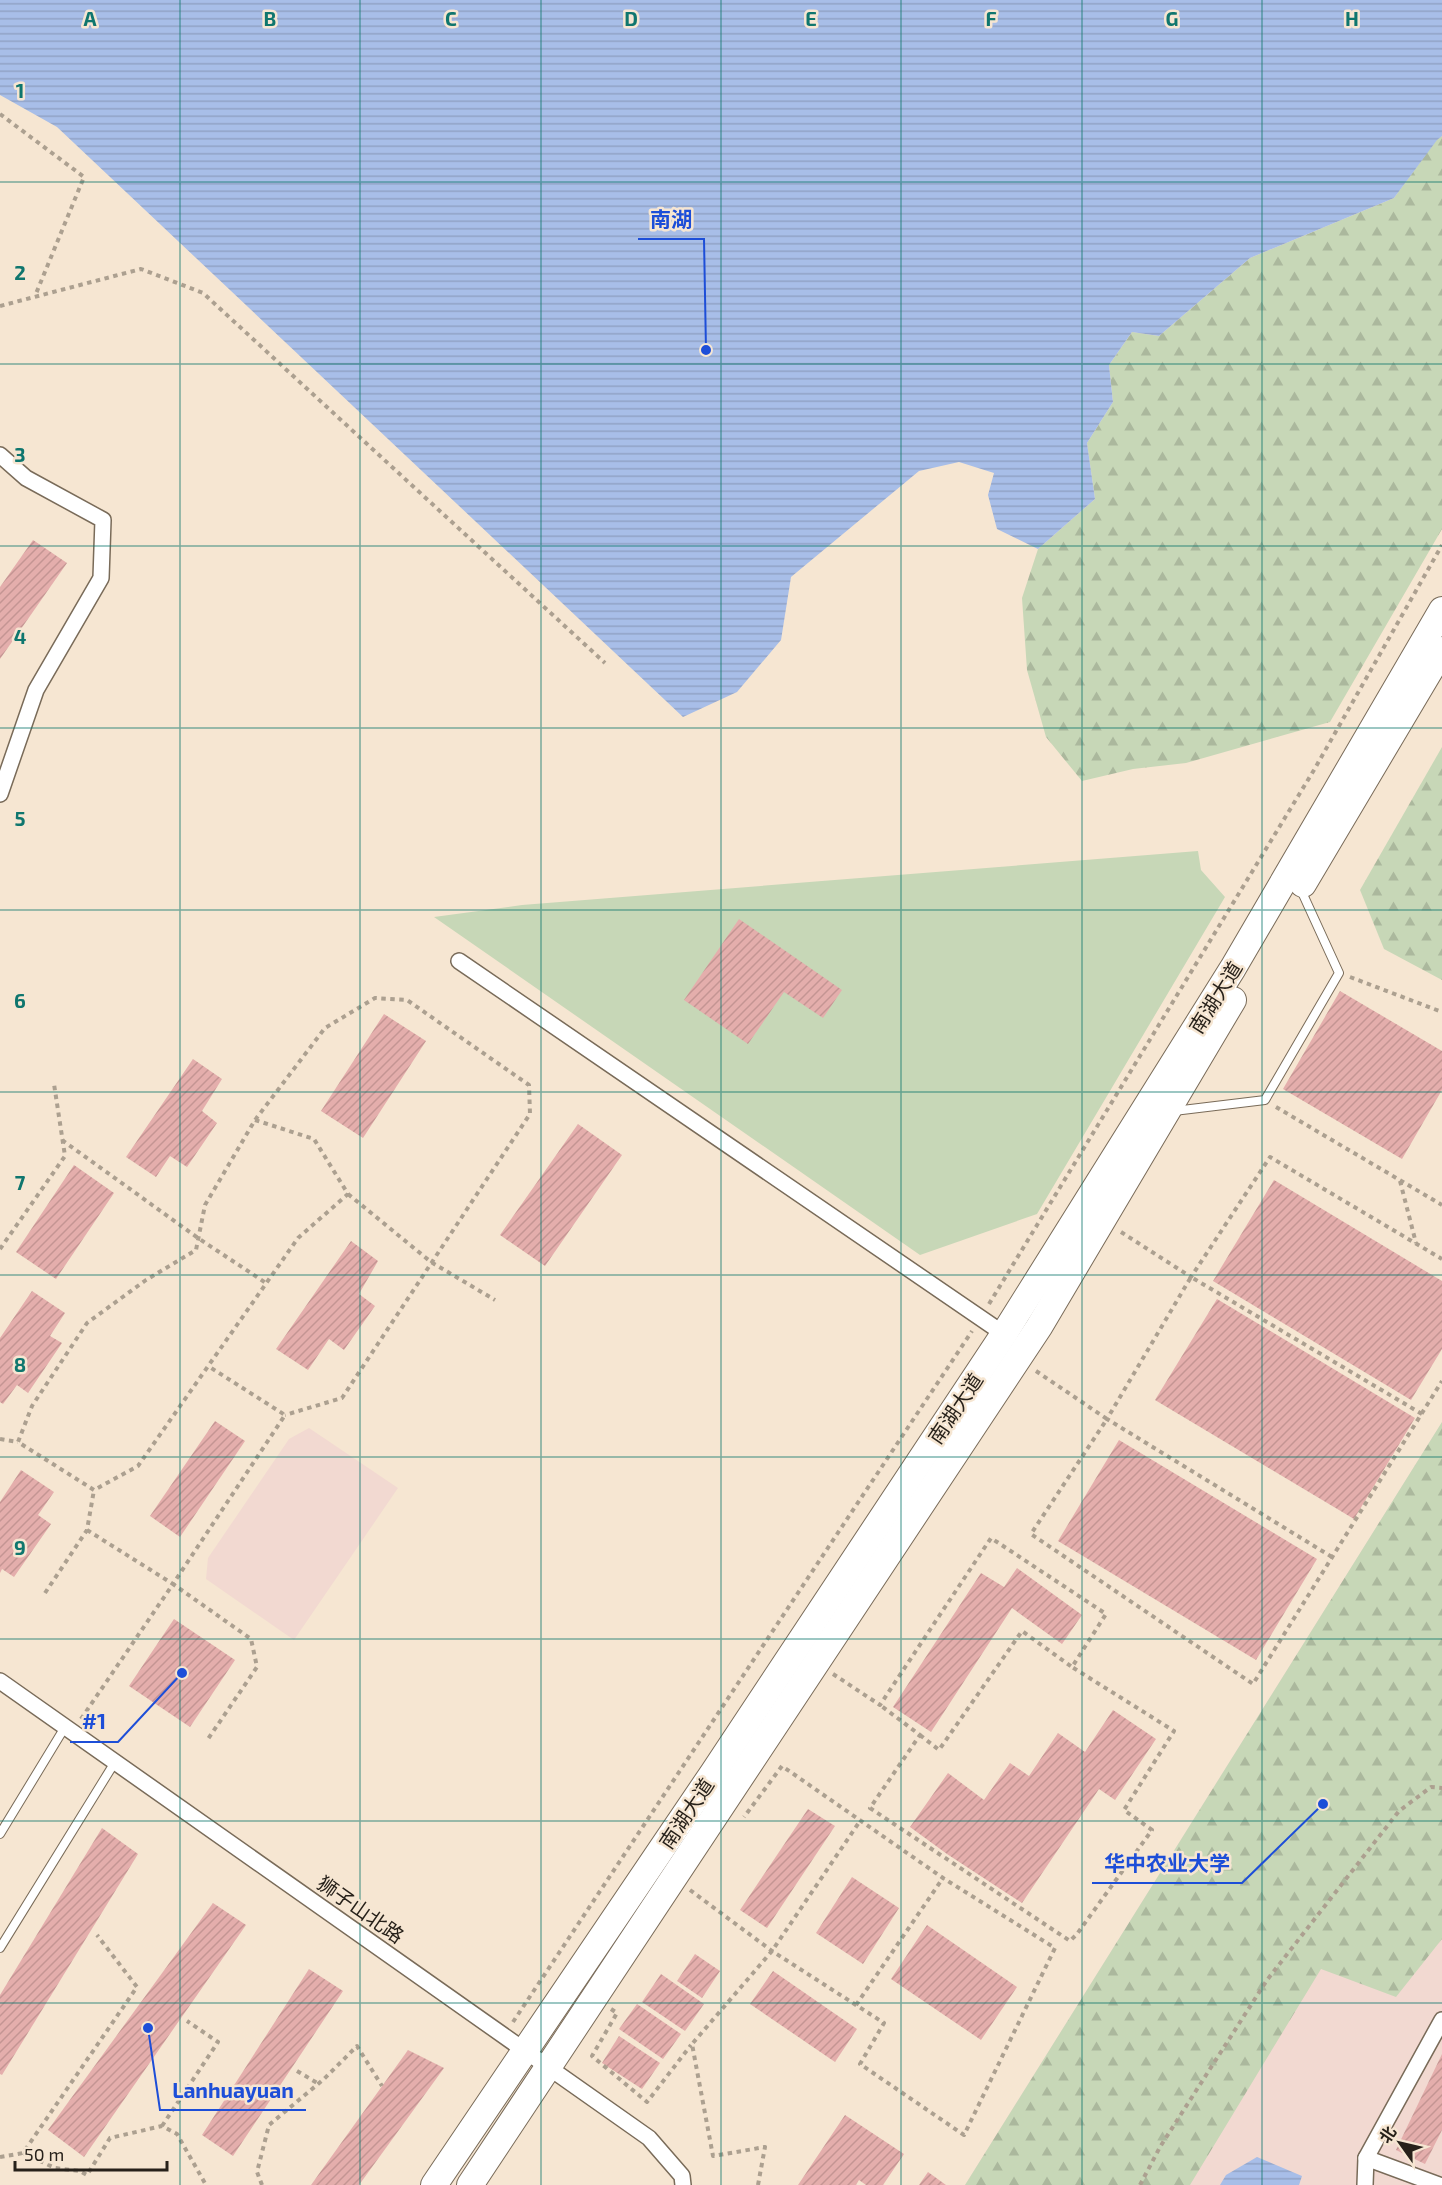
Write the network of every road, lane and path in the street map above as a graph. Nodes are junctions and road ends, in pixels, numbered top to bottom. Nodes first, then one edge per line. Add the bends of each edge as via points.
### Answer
1 (0, 114) edge
2 (35, 297) junction
3 (0, 306) edge
4 (0, 455) edge
5 (1442, 610) edge
6 (1442, 650) edge
7 (605, 663) dead end
8 (0, 794) edge
9 (1300, 888) junction
10 (459, 961) dead end
11 (1339, 973) junction
12 (1442, 1012) edge
13 (54, 1084) dead end
14 (1265, 1100) junction
15 (1167, 1112) junction
16 (255, 1120) junction
17 (62, 1140) junction
18 (1400, 1180) junction
19 (348, 1194) junction
20 (1442, 1204) edge
21 (1102, 1221) junction
22 (198, 1238) junction
23 (1416, 1244) junction
24 (0, 1249) edge
25 (1442, 1259) edge
26 (431, 1262) junction
27 (1191, 1277) junction
28 (266, 1283) junction
29 (495, 1300) dead end
30 (1004, 1334) junction
31 (1018, 1359) junction
32 (208, 1366) junction
33 (1442, 1381) edge
34 (1422, 1414) junction
35 (285, 1415) junction
36 (1107, 1419) junction
37 (0, 1438) edge
38 (18, 1442) junction
39 (94, 1490) junction
40 (87, 1530) junction
41 (1332, 1557) junction
42 (173, 1584) junction
43 (45, 1593) dead end
44 (1071, 1667) junction
45 (832, 1673) dead end
46 (0, 1682) edge
47 (880, 1706) junction
48 (69, 1730) junction
49 (920, 1735) junction
50 (208, 1738) dead end
51 (115, 1762) junction
52 (1442, 1788) edge
53 (860, 1821) junction
54 (739, 1823) dead end
55 (0, 1834) edge
56 (943, 1878) junction
57 (690, 1890) dead end
58 (97, 1935) dead end
59 (0, 1948) edge
60 (772, 1951) junction
61 (595, 1998) junction
62 (856, 2005) junction
63 (1442, 2020) edge
64 (187, 2021) dead end
65 (692, 2044) junction
66 (525, 2050) junction
67 (550, 2068) junction
68 (297, 2071) dead end
69 (319, 2084) junction
70 (382, 2086) dead end
71 (162, 2126) junction
72 (23, 2153) junction
73 (0, 2157) edge
74 (1366, 2158) junction
75 (206, 2185) edge
76 (262, 2185) edge
77 (434, 2185) edge
78 (470, 2185) edge
79 (683, 2185) edge
80 (758, 2185) edge
81 (1140, 2185) edge
82 (1365, 2185) edge
83 (1439, 2185) edge

1 - 2 path via 84,177
2 - 3 path
2 - 7 path via 141,269 203,293
4 - 8 street via 26,478 103,520 101,578 36,690
5 - 30 main road, 南湖大道 via 1233,968
6 - 9 main road, 南湖大道
9 - 11 lane
9 - 15 main road, 南湖大道
10 - 30 street
11 - 12 path
11 - 14 lane
13 - 17 path
14 - 15 lane
14 - 18 path
15 - 21 main road, 南湖大道
16 - 19 path via 314,1139
16 - 22 path via 205,1205
16 - 26 path via 325,1028 375,998 407,1000 529,1085 530,1114
17 - 22 path
17 - 24 path via 65,1156
18 - 20 path
18 - 23 path
19 - 26 path
19 - 28 path via 298,1238
21 - 27 path
21 - 31 main road, 南湖大道
22 - 28 path
22 - 38 path via 196,1250 87,1323 32,1406
23 - 25 path
23 - 27 path via 1270,1157
26 - 29 path
26 - 35 path via 342,1398
27 - 34 path
27 - 36 path
28 - 32 path
30 - 66 main road, 南湖大道
31 - 36 path
31 - 61 main road, 南湖大道
32 - 35 path
32 - 39 path via 138,1466
33 - 34 path
34 - 41 path
35 - 42 path
36 - 41 path
36 - 41 path via 1031,1534 1253,1684
37 - 38 path
38 - 39 path
39 - 40 path
40 - 42 path
40 - 43 path
42 - 48 path
42 - 50 path via 251,1639 257,1667
44 - 47 path via 1106,1614 991,1539
44 - 49 path via 1022,1632 939,1750
44 - 49 path via 1174,1731 1124,1810 1152,1830 1070,1941 870,1808
45 - 47 path
46 - 48 street, 狮子山北路
47 - 49 path
48 - 51 street, 狮子山北路
48 - 55 lane
51 - 59 lane
51 - 66 street, 狮子山北路
52 - 81 path via 1431,1787 1399,1811 1267,1980 1160,2147
53 - 54 path via 782,1766
53 - 56 path
53 - 60 path
56 - 62 path
56 - 62 path via 1055,1948 964,2135 860,2064 884,2023
57 - 60 path
58 - 72 path via 137,1987
60 - 62 path
60 - 65 path
61 - 65 path via 617,2013 592,2056 647,2102
61 - 67 main road, 南湖大道
63 - 74 street
64 - 71 path via 218,2042
65 - 80 path via 713,2156 765,2147
66 - 67 street, 狮子山北路
66 - 77 main road, 南湖大道
67 - 78 main road, 南湖大道
67 - 79 street, 狮子山北路 via 649,2138 682,2176
68 - 69 path
69 - 70 path via 357,2046
69 - 76 path via 269,2125 257,2172
71 - 72 path via 110,2138 87,2175 55,2168
71 - 75 path via 177,2134
72 - 73 path
74 - 82 street
74 - 83 street

